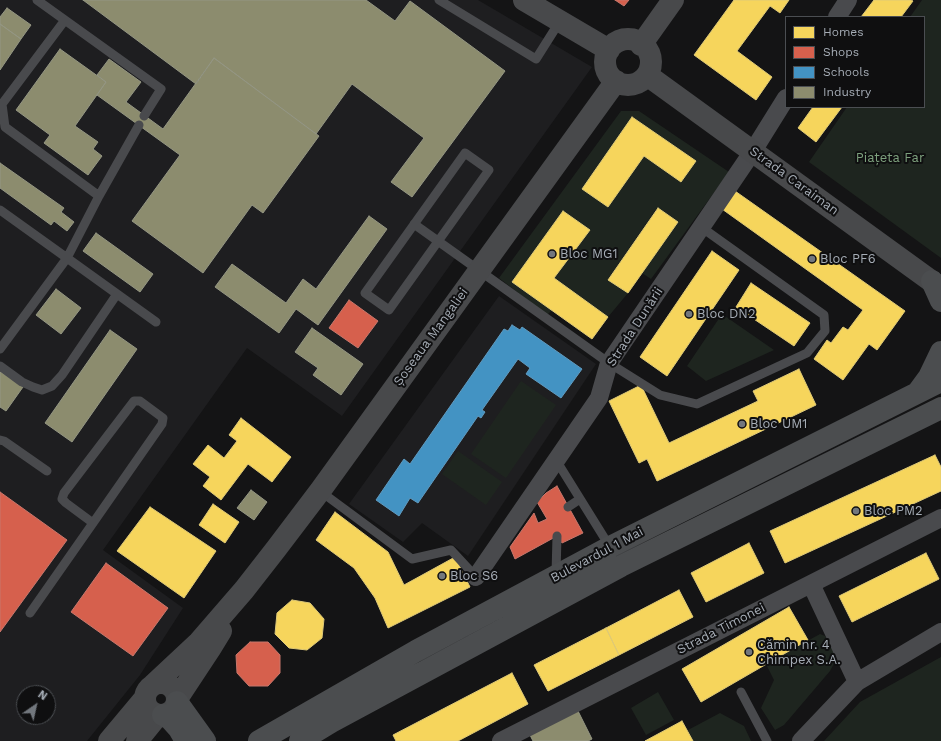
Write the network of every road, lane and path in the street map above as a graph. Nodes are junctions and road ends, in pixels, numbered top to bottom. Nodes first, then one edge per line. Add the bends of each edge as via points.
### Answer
1 (37, 0) edge
2 (439, 0) edge
3 (524, 0) edge
4 (673, 0) edge
5 (848, 0) edge
6 (838, 16) edge
7 (65, 20) junction
8 (560, 21) junction
9 (642, 45) junction
10 (609, 50) junction
11 (647, 75) junction
12 (616, 81) junction
13 (785, 100) edge
14 (144, 116) dead end
15 (138, 125) dead end
16 (753, 151) junction
17 (99, 196) junction
18 (0, 210) edge
19 (414, 224) junction
20 (701, 227) junction
21 (438, 241) junction
22 (67, 258) junction
23 (478, 271) junction
24 (938, 285) edge
25 (117, 294) junction
26 (941, 301) edge
27 (156, 322) dead end
28 (0, 349) edge
29 (941, 352) edge
30 (609, 364) junction
31 (0, 366) edge
32 (941, 381) edge
33 (917, 393) junction
34 (941, 408) edge
35 (0, 440) edge
36 (556, 460) junction
37 (47, 471) dead end
38 (320, 491) junction
39 (580, 499) junction
40 (568, 507) dead end
41 (941, 518) edge
42 (93, 523) junction
43 (557, 536) dead end
44 (610, 547) junction
45 (556, 576) junction
46 (476, 577) joint
47 (811, 584) junction
48 (30, 613) dead end
49 (941, 632) edge
50 (857, 682) junction
51 (741, 692) dead end
52 (162, 702) junction
53 (109, 741) edge
54 (137, 741) edge
55 (186, 741) edge
56 (205, 741) edge
57 (259, 741) edge
58 (300, 741) edge
59 (501, 741) edge
60 (767, 741) edge
61 (801, 741) edge

1 - 7 lane
2 - 8 lane via 536,59
3 - 8 street
4 - 9 street
5 - 6 street
7 - 14 lane via 161,89
7 - 17 lane via 2,104 5,127
8 - 10 street
9 - 10 street via 631,40 623,40 616,42
9 - 11 street via 651,60
10 - 12 street via 605,60 606,68 608,75
11 - 12 street via 635,84 628,85
11 - 16 street, Strada Caraiman
12 - 23 street, Șoseaua Mangaliei
13 - 16 street, Strada Dunării
15 - 17 lane
16 - 20 street, Strada Dunării
16 - 24 street, Strada Caraiman
17 - 22 lane
18 - 22 lane
19 - 21 lane
19 - 21 lane via 364,293 388,310
19 - 21 lane via 465,153 489,170
20 - 30 street, Strada Dunării
20 - 30 lane via 824,315 825,331 807,353 697,404 660,395
21 - 23 lane
22 - 25 lane
22 - 28 lane
23 - 30 lane
23 - 38 street, Șoseaua Mangaliei
24 - 26 main road
25 - 27 lane
25 - 31 lane via 52,386 42,390 33,388
29 - 33 main road
30 - 36 street, Strada Dunării via 599,398
32 - 33 main road, Bulevardul 1 Mai
33 - 44 main road, Bulevardul 1 Mai
34 - 58 main road, Bulevardul 1 Mai via 621,566 338,718
35 - 37 lane
36 - 39 lane
36 - 46 street, Strada Dunării
38 - 46 lane via 412,559 451,550
38 - 52 street, Șoseaua Mangaliei via 244,590 199,642
39 - 40 lane
39 - 44 lane
41 - 47 street, Strada Timonei
42 - 42 lane via 62,499 64,493 134,401 140,401 163,418 162,424
42 - 48 lane
43 - 45 lane
44 - 45 main road, Bulevardul 1 Mai
45 - 57 main road, Bulevardul 1 Mai via 416,651
47 - 50 street
47 - 59 street, Strada Timonei
49 - 50 street
50 - 61 street
51 - 60 lane
52 - 53 street, Șoseaua Mangaliei
52 - 54 street, Șoseaua Mangaliei
52 - 55 main road via 170,719
52 - 56 main road

